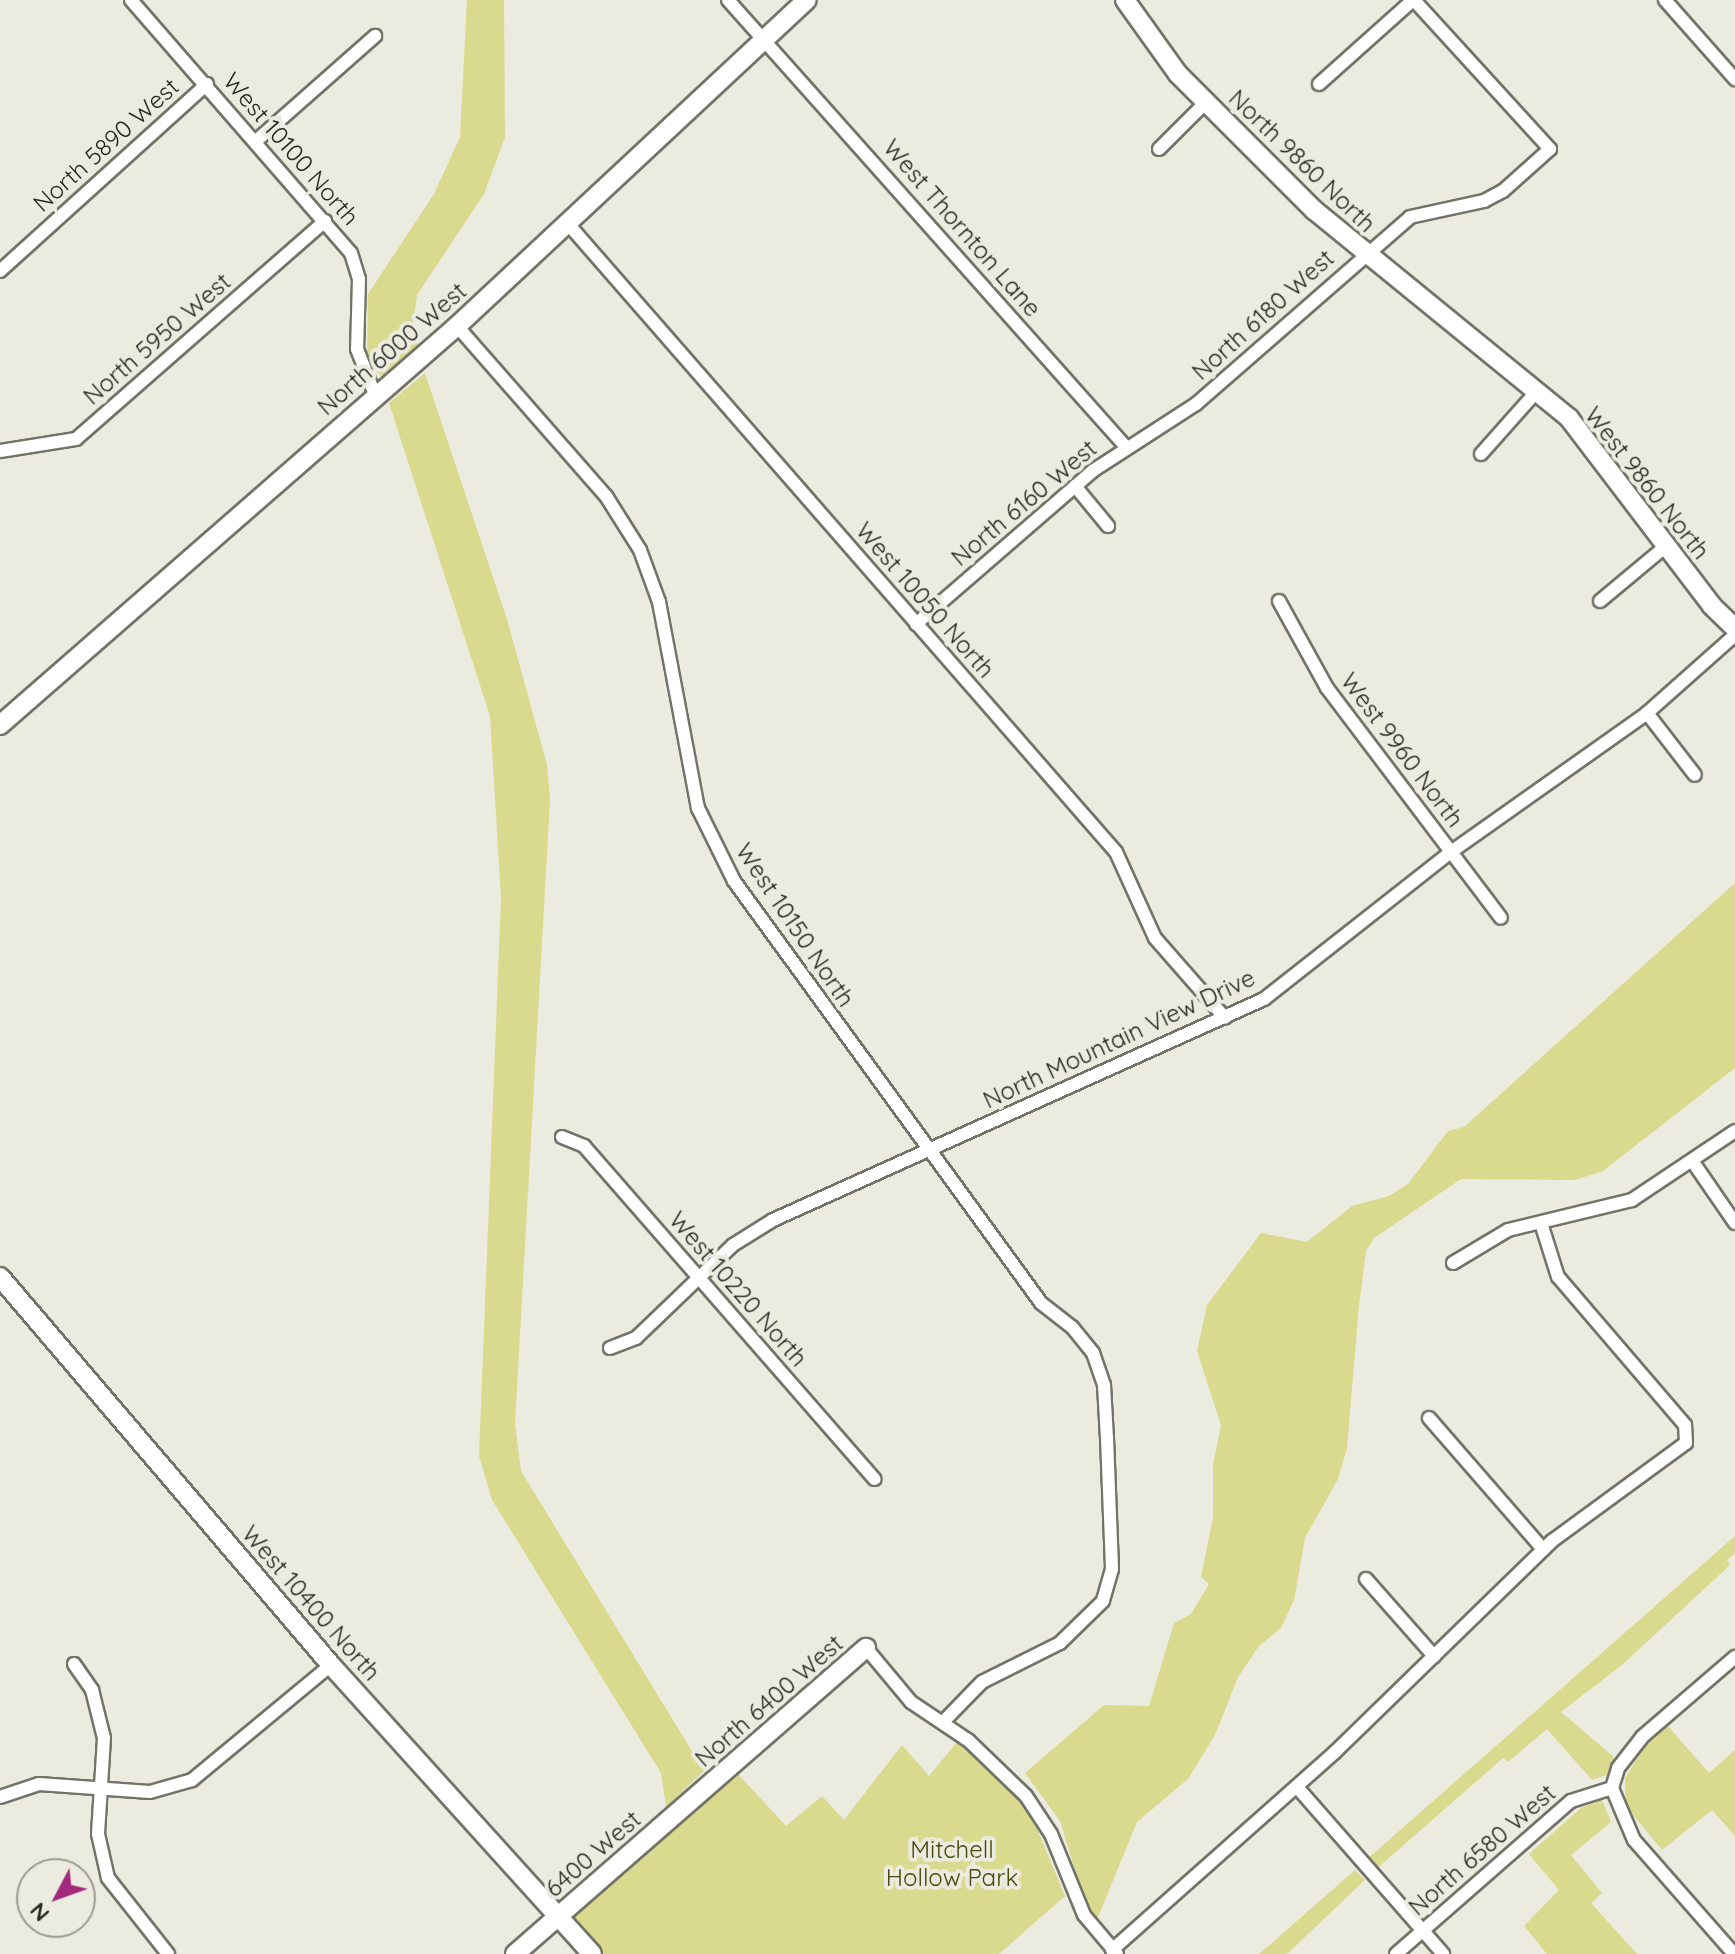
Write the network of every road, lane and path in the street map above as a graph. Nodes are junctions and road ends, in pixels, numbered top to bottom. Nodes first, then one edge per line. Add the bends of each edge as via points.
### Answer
1 (131, 0) edge
2 (728, 0) edge
3 (807, 0) edge
4 (1125, 0) edge
5 (1413, 0) edge
6 (1665, 0) edge
7 (375, 36) dead end
8 (764, 38) junction
9 (1735, 79) edge
10 (207, 84) junction
11 (1319, 84) dead end
12 (1207, 101) junction
13 (256, 141) junction
14 (1159, 149) dead end
15 (325, 221) junction
16 (569, 225) junction
17 (1364, 255) junction
18 (0, 271) edge
19 (457, 326) junction
20 (1536, 392) junction
21 (375, 395) junction
22 (1126, 447) junction
23 (0, 451) edge
24 (1481, 454) dead end
25 (1075, 486) junction
26 (1108, 526) dead end
27 (1666, 546) junction
28 (1279, 601) dead end
29 (1600, 601) dead end
30 (916, 624) junction
31 (1735, 628) edge
32 (1735, 635) edge
33 (1647, 713) junction
34 (0, 725) edge
35 (1695, 775) dead end
36 (1451, 852) junction
37 (1501, 918) dead end
38 (1225, 1018) junction
39 (1735, 1131) edge
40 (562, 1137) dead end
41 (926, 1152) junction
42 (1693, 1162) junction
43 (1541, 1223) junction
44 (1735, 1223) edge
45 (1453, 1263) dead end
46 (0, 1277) edge
47 (699, 1279) junction
48 (610, 1348) dead end
49 (1429, 1418) dead end
50 (875, 1479) dead end
51 (1543, 1549) junction
52 (1366, 1579) dead end
53 (866, 1648) joint
54 (1434, 1656) junction
55 (1735, 1657) edge
56 (74, 1664) dead end
57 (331, 1665) junction
58 (943, 1722) junction
59 (100, 1786) junction
60 (1297, 1787) junction
61 (1612, 1788) junction
62 (703, 1790) joint
63 (0, 1797) edge
64 (558, 1916) junction
65 (1422, 1931) junction
66 (1115, 1952) edge
67 (168, 1954) edge
68 (515, 1954) edge
69 (592, 1954) edge
70 (1396, 1954) edge
71 (1443, 1954) edge
72 (1734, 1954) edge

1 - 10 street, West 10100 North
2 - 8 street
3 - 8 street, North 6000 West
4 - 12 street via 1154,45
5 - 11 street
5 - 17 street, North 6180 West via 1550,149 1503,191 1484,201 1410,217
6 - 9 street
7 - 13 street
8 - 16 street, North 6000 West
8 - 22 street, West Thornton Lane
10 - 13 street, West 10100 North
10 - 18 street, North 5890 West
12 - 14 street
12 - 17 street, North 9860 North
13 - 15 street, West 10100 North
15 - 21 street, West 10100 North via 351,253 359,279 357,349
15 - 23 street, North 5950 West via 76,439
16 - 19 street, North 6000 West
16 - 30 street, West 10050 North
17 - 20 street, West 9860 North
17 - 22 street, North 6180 West via 1196,404
19 - 21 street, North 6000 West
19 - 41 street, West 10150 North via 606,496 640,550 659,602 698,808 734,881
20 - 24 street
20 - 27 street, West 9860 North via 1569,418
21 - 34 street, North 6000 West
22 - 25 street, North 6160 West
25 - 26 street
25 - 30 street, North 6160 West
27 - 29 street
27 - 31 street, West 9860 North
28 - 36 street, West 9960 North via 1327,688
30 - 38 street, West 10050 North via 1116,852 1155,938
32 - 33 street, North Mountain View Drive
33 - 35 street
33 - 36 street, North Mountain View Drive
36 - 37 street, West 9960 North
36 - 38 street, North Mountain View Drive via 1264,999
38 - 41 street, North Mountain View Drive
39 - 42 street
40 - 47 street, West 10220 North via 584,1146
41 - 47 street, North Mountain View Drive via 773,1220 733,1245
41 - 58 street, West 10150 North via 1041,1303 1072,1327 1093,1353 1104,1385 1112,1569 1103,1601 1060,1643 982,1682
42 - 43 street via 1616,1207
42 - 44 street
43 - 45 street via 1497,1234
43 - 51 street via 1549,1259 1563,1286 1687,1434 1680,1449
46 - 57 street, West 10400 North
47 - 48 street, North Mountain View Drive via 636,1338
47 - 50 street, West 10220 North
49 - 51 street
51 - 54 street
52 - 54 street
53 - 58 street via 911,1702
53 - 62 street, North 6400 West
54 - 60 street
55 - 61 street via 1642,1737 1619,1766
56 - 59 street via 92,1690 104,1738
57 - 59 street via 192,1780 150,1792
57 - 64 street, West 10400 North
58 - 66 street via 1026,1796 1051,1834 1084,1915
59 - 63 street via 39,1784
59 - 67 street via 98,1834 108,1878
60 - 65 street
60 - 66 street
61 - 65 street, North 6580 West via 1571,1801
61 - 72 street via 1634,1840
62 - 64 street, 6400 West
64 - 68 street, 6400 West
64 - 69 street, West 10400 North
65 - 70 street, North 6580 West
65 - 71 street

